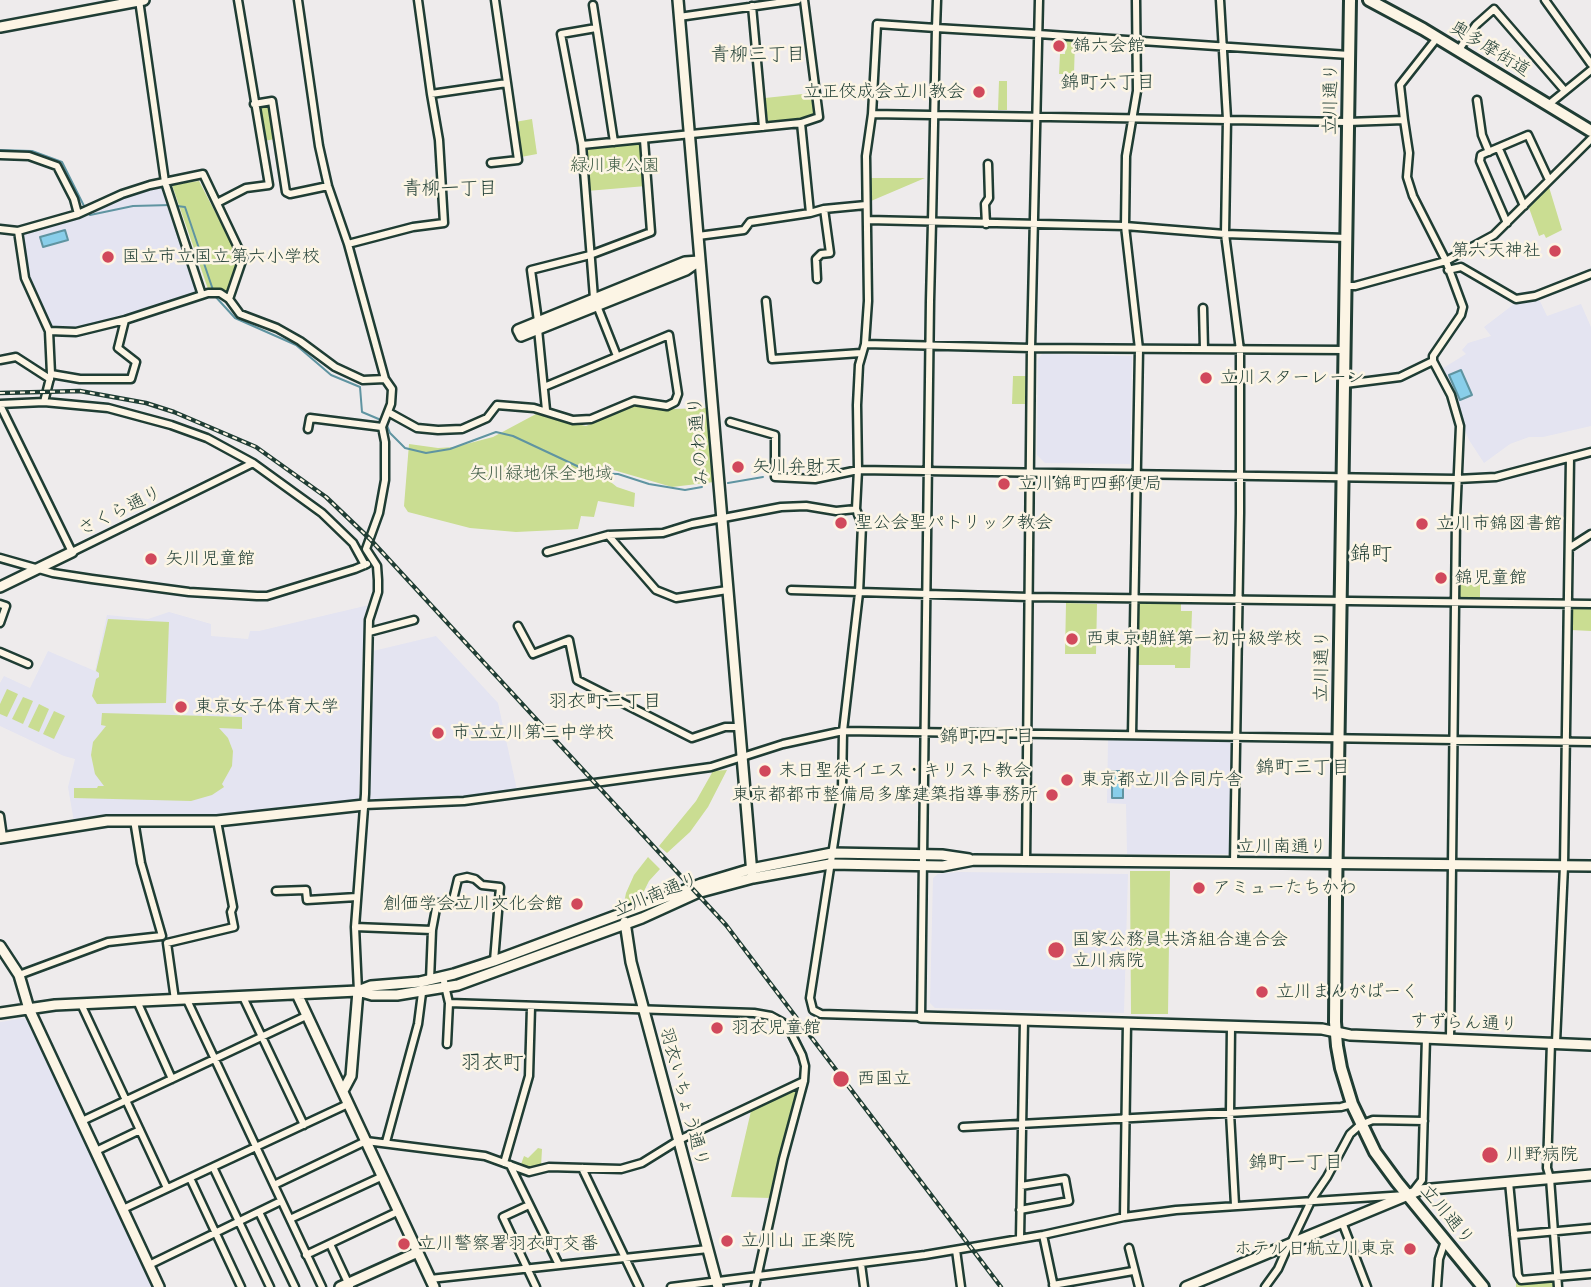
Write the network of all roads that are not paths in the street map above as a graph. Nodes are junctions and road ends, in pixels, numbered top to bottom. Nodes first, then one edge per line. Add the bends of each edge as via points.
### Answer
1 (141, 0) edge
2 (238, 0) edge
3 (298, 0) edge
4 (418, 0) edge
5 (495, 0) edge
6 (678, 0) edge
7 (797, 0) edge
8 (804, 0) edge
9 (937, 0) edge
10 (1039, 0) edge
11 (1136, 0) edge
12 (1220, 0) edge
13 (1350, 0) edge
14 (1368, 0) edge
15 (1545, 0) edge
16 (1383, 4) edge
17 (593, 5) dead end
18 (752, 6) junction
19 (679, 17) junction
20 (0, 27) edge
21 (596, 28) junction
22 (936, 28) junction
23 (1038, 34) junction
24 (1437, 38) junction
25 (1137, 41) junction
26 (1222, 46) junction
27 (1458, 51) junction
28 (1349, 55) junction
29 (1591, 64) edge
30 (1591, 70) edge
31 (507, 83) junction
32 (1565, 91) junction
33 (431, 94) junction
34 (1477, 100) dead end
35 (254, 104) junction
36 (1548, 105) junction
37 (872, 114) junction
38 (934, 115) junction
39 (1037, 117) junction
40 (1132, 118) junction
41 (1227, 119) junction
42 (1404, 120) junction
43 (1347, 122) junction
44 (802, 123) junction
45 (762, 127) junction
46 (1591, 131) edge
47 (689, 135) junction
48 (644, 139) junction
49 (1591, 139) edge
50 (614, 142) junction
51 (582, 145) junction
52 (1499, 149) junction
53 (1489, 152) junction
54 (0, 155) edge
55 (491, 163) dead end
56 (988, 164) dead end
57 (1549, 180) junction
58 (165, 182) junction
59 (328, 186) junction
60 (218, 203) junction
61 (866, 205) junction
62 (1524, 206) junction
63 (824, 209) junction
64 (84, 212) junction
65 (810, 214) junction
66 (868, 220) junction
67 (932, 222) junction
68 (1507, 223) junction
69 (986, 224) junction
70 (1035, 225) junction
71 (1125, 226) junction
72 (0, 229) edge
73 (18, 231) junction
74 (1224, 234) junction
75 (698, 236) junction
76 (1347, 238) junction
77 (348, 244) junction
78 (590, 255) junction
79 (699, 261) junction
80 (1446, 261) junction
81 (1448, 270) junction
82 (1591, 274) edge
83 (817, 279) dead end
84 (1345, 286) junction
85 (205, 294) junction
86 (229, 299) junction
87 (766, 301) dead end
88 (594, 302) junction
89 (1203, 308) dead end
90 (125, 320) junction
91 (538, 325) junction
92 (49, 331) junction
93 (865, 344) junction
94 (929, 347) junction
95 (1031, 348) junction
96 (1139, 349) junction
97 (1204, 349) junction
98 (1240, 350) junction
99 (1345, 350) junction
100 (862, 353) junction
101 (617, 356) junction
102 (0, 360) edge
103 (1433, 361) junction
104 (51, 376) junction
105 (385, 379) junction
106 (1345, 384) junction
107 (544, 387) junction
108 (44, 402) junction
109 (0, 404) edge
110 (546, 410) junction
111 (387, 415) junction
112 (730, 422) dead end
113 (382, 427) junction
114 (308, 429) dead end
115 (1591, 452) edge
116 (1570, 458) junction
117 (253, 463) junction
118 (858, 470) junction
119 (928, 472) junction
120 (1030, 473) junction
121 (1135, 475) junction
122 (1239, 476) junction
123 (1343, 477) junction
124 (1457, 479) junction
125 (856, 509) junction
126 (722, 519) junction
127 (1591, 534) edge
128 (608, 535) junction
129 (1569, 548) junction
130 (72, 552) junction
131 (547, 552) dead end
132 (0, 558) edge
133 (373, 559) junction
134 (365, 565) junction
135 (38, 569) junction
136 (0, 587) edge
137 (727, 590) junction
138 (791, 590) dead end
139 (859, 593) junction
140 (927, 594) junction
141 (1029, 597) junction
142 (1133, 598) junction
143 (1237, 599) junction
144 (1341, 601) junction
145 (1455, 603) junction
146 (0, 604) edge
147 (1568, 604) junction
148 (1591, 604) edge
149 (414, 620) dead end
150 (0, 623) edge
151 (518, 626) dead end
152 (369, 632) junction
153 (0, 652) edge
154 (28, 664) dead end
155 (739, 727) junction
156 (843, 731) junction
157 (925, 732) junction
158 (1027, 734) junction
159 (1132, 735) junction
160 (1236, 736) junction
161 (1339, 737) junction
162 (1453, 741) junction
163 (1566, 741) junction
164 (1591, 742) edge
165 (741, 758) junction
166 (364, 805) junction
167 (0, 816) edge
168 (134, 820) junction
169 (217, 821) junction
170 (1, 838) edge
171 (832, 853) junction
172 (924, 854) junction
173 (974, 860) junction
174 (1026, 861) junction
175 (1234, 863) junction
176 (1337, 863) junction
177 (830, 864) junction
178 (1452, 864) junction
179 (923, 865) junction
180 (1564, 866) junction
181 (1591, 866) edge
182 (752, 874) junction
183 (276, 891) dead end
184 (357, 897) junction
185 (622, 914) junction
186 (625, 925) junction
187 (355, 928) junction
188 (432, 930) junction
189 (0, 946) edge
190 (494, 961) junction
191 (19, 975) junction
192 (443, 977) junction
193 (430, 980) junction
194 (446, 988) junction
195 (358, 990) junction
196 (422, 993) junction
197 (297, 994) junction
198 (243, 997) junction
199 (175, 1000) junction
200 (187, 1000) junction
201 (137, 1001) junction
202 (449, 1003) junction
203 (81, 1004) junction
204 (531, 1007) junction
205 (29, 1009) junction
206 (644, 1010) junction
207 (0, 1013) edge
208 (306, 1016) junction
209 (921, 1017) junction
210 (1024, 1020) junction
211 (1127, 1023) junction
212 (1231, 1027) junction
213 (1336, 1033) junction
214 (262, 1037) junction
215 (1426, 1037) junction
216 (1450, 1038) junction
217 (1553, 1042) junction
218 (447, 1044) dead end
219 (1591, 1045) edge
220 (216, 1059) junction
221 (172, 1079) junction
222 (804, 1081) junction
223 (343, 1091) junction
224 (126, 1100) junction
225 (348, 1104) junction
226 (1352, 1104) junction
227 (1230, 1113) junction
228 (1126, 1120) junction
229 (82, 1121) junction
230 (1424, 1121) junction
231 (1022, 1124) junction
232 (304, 1125) junction
233 (1360, 1125) junction
234 (962, 1127) dead end
235 (140, 1130) junction
236 (679, 1140) junction
237 (366, 1141) junction
238 (386, 1142) junction
239 (257, 1147) junction
240 (96, 1151) junction
241 (507, 1164) junction
242 (213, 1167) junction
243 (582, 1168) junction
244 (1591, 1175) edge
245 (383, 1176) junction
246 (190, 1178) junction
247 (1550, 1178) junction
248 (1509, 1182) junction
249 (274, 1185) junction
250 (1021, 1186) junction
251 (167, 1188) junction
252 (1407, 1195) junction
253 (1312, 1199) junction
254 (281, 1201) junction
255 (530, 1205) junction
256 (1235, 1205) junction
257 (123, 1209) junction
258 (1020, 1210) junction
259 (399, 1211) junction
260 (259, 1212) junction
261 (1124, 1217) junction
262 (290, 1219) junction
263 (239, 1221) junction
264 (1342, 1222) junction
265 (1591, 1228) edge
266 (1554, 1231) junction
267 (215, 1233) junction
268 (1043, 1235) junction
269 (1514, 1235) junction
270 (1020, 1238) junction
271 (1446, 1240) junction
272 (330, 1244) junction
273 (1290, 1244) junction
274 (1129, 1248) dead end
275 (708, 1249) junction
276 (956, 1251) junction
277 (418, 1252) junction
278 (306, 1255) junction
279 (625, 1258) junction
280 (861, 1264) junction
281 (149, 1265) junction
282 (559, 1265) junction
283 (528, 1269) junction
284 (1133, 1271) junction
285 (1591, 1275) edge
286 (757, 1277) junction
287 (1557, 1277) junction
288 (432, 1283) edge
289 (718, 1284) edge
290 (1198, 1285) edge
291 (346, 1286) edge
292 (1054, 1286) edge
293 (159, 1287) edge
294 (241, 1287) edge
295 (270, 1287) edge
296 (295, 1287) edge
297 (323, 1287) edge
298 (536, 1287) edge
299 (639, 1287) edge
300 (671, 1287) edge
301 (755, 1287) edge
302 (864, 1287) edge
303 (961, 1287) edge
304 (1139, 1287) edge
305 (1186, 1287) edge
306 (1265, 1287) edge
307 (1367, 1287) edge
308 (1437, 1287) edge
309 (1483, 1287) edge
310 (1558, 1287) edge

1 - 20 street
1 - 58 street
2 - 35 street
3 - 59 street
4 - 33 street
5 - 31 street
6 - 19 street, みのわ通り
7 - 18 street
8 - 44 street via 819,117
9 - 22 street
10 - 23 street
11 - 25 street
12 - 26 street
13 - 28 main road, 立川通り
14 - 16 main road, 奥多摩街道
15 - 29 street
16 - 24 main road, 奥多摩街道
17 - 21 street
18 - 19 street
18 - 45 street
19 - 47 street, みのわ通り
21 - 50 street
21 - 51 street via 561,34
22 - 23 street
22 - 37 street via 877,24
22 - 38 street
23 - 25 street
23 - 39 street
24 - 27 main road, 奥多摩街道
24 - 42 street via 1400,85
25 - 26 street
25 - 40 street
26 - 28 street
26 - 41 street
27 - 32 street via 1494,9
27 - 36 main road, 奥多摩街道
28 - 43 main road, 立川通り
30 - 32 street
31 - 33 street
31 - 55 street via 518,160
32 - 36 street
33 - 77 street via 444,223
34 - 53 street
35 - 59 street via 271,101 286,192
35 - 60 street via 270,185 246,188
36 - 46 main road, 奥多摩街道
37 - 38 street
37 - 61 street
38 - 39 street
38 - 67 street
39 - 40 street
39 - 70 street
40 - 41 street
40 - 71 street via 1126,156
41 - 43 street
41 - 74 street
42 - 43 street
42 - 80 street via 1407,177
43 - 76 main road, 立川通り
44 - 45 street
44 - 65 street
45 - 47 street
47 - 48 street
47 - 75 street, みのわ通り
48 - 50 street
48 - 78 street via 651,232
49 - 57 street
50 - 51 street
51 - 78 street
52 - 53 street
52 - 57 street via 1528,135
52 - 62 street
53 - 68 street via 1480,160
54 - 64 street via 29,156 57,166
56 - 69 street
57 - 62 street
58 - 60 street via 203,174
58 - 64 street via 122,194
58 - 85 street
59 - 77 street
60 - 86 street via 243,258
61 - 63 street
61 - 66 street
62 - 68 street
63 - 65 street
63 - 83 street via 830,253 816,258
64 - 73 street
65 - 75 street via 750,222 744,230
66 - 67 street
66 - 93 street
67 - 69 street
67 - 94 street
68 - 80 street
69 - 70 street
70 - 71 street
70 - 95 street
71 - 74 street
71 - 96 street
72 - 73 street
73 - 92 street via 26,278
74 - 76 street
74 - 98 street
75 - 79 street, みのわ通り
76 - 84 main road, 立川通り
77 - 105 street
78 - 88 street
78 - 91 street via 531,270
79 - 88 street via 686,270
79 - 126 street, みのわ通り
80 - 81 street
80 - 84 street
81 - 82 street via 1461,267 1516,299
81 - 103 street via 1461,314 1435,350
84 - 99 main road, 立川通り
85 - 86 street via 220,293
85 - 90 street
86 - 105 street via 240,314 277,328 335,367 363,380
87 - 100 street via 772,359
88 - 91 street
88 - 101 street
89 - 97 street
90 - 92 street via 76,332
90 - 104 street via 118,348 136,362 131,379
91 - 107 street
92 - 104 street
93 - 94 street
93 - 100 street
94 - 95 street
94 - 119 street
95 - 96 street
95 - 120 street
96 - 97 street
96 - 121 street
97 - 98 street
98 - 99 street
98 - 122 street
99 - 106 main road, 立川通り
100 - 118 street
101 - 107 street
101 - 110 street via 669,335 678,394 675,402 667,406 634,401 591,419 573,420
102 - 104 street via 16,357
103 - 106 street via 1400,377
103 - 124 street via 1451,395 1460,426
104 - 108 street
105 - 111 street via 392,389
106 - 123 main road, 立川通り
107 - 110 street
108 - 109 street
108 - 117 street via 107,408 171,425
109 - 130 street
110 - 111 street via 497,405 487,418 462,429 438,430 417,428
111 - 113 street
112 - 118 street via 775,435 775,477 815,479
113 - 114 street via 310,418
113 - 133 street via 385,480 366,549
115 - 116 street
116 - 124 street via 1496,477
116 - 129 street
117 - 130 street, さくら通り
117 - 134 street via 322,513 353,542
118 - 119 street
118 - 125 street
119 - 120 street
119 - 140 street
120 - 121 street
120 - 141 street
121 - 122 street
121 - 142 street
122 - 123 street
122 - 143 street
123 - 124 street
123 - 144 main road, 立川通り
124 - 145 street
125 - 126 street via 793,506
125 - 139 street via 862,525
126 - 128 street via 663,533
126 - 137 street, みのわ通り
127 - 129 street
128 - 131 street
128 - 137 street via 656,590 676,597
129 - 147 street
130 - 135 street, さくら通り
132 - 135 street
133 - 134 street
133 - 152 street via 378,592
134 - 135 street via 267,596 189,592
135 - 136 street, さくら通り
137 - 155 street, みのわ通り
138 - 139 street
139 - 140 street
139 - 156 street
140 - 141 street
140 - 157 street
141 - 142 street
141 - 158 street
142 - 143 street
142 - 159 street
143 - 144 street
143 - 160 street
144 - 145 street
144 - 161 main road, 立川通り
145 - 147 street
145 - 162 street
146 - 150 street via 6,606
147 - 148 street
147 - 163 street
149 - 152 street
151 - 155 street via 533,654 569,640 577,680 692,738
152 - 166 street
153 - 154 street
155 - 165 street, みのわ通り
156 - 157 street
156 - 165 street
156 - 171 street via 842,790
157 - 158 street
157 - 172 street
158 - 159 street
158 - 174 street
159 - 160 street
160 - 161 street
160 - 175 street
161 - 162 street
161 - 176 main road, 立川通り
162 - 163 street
162 - 178 street
163 - 164 street
163 - 180 street
165 - 166 street via 711,767 464,801
165 - 182 street, みのわ通り
166 - 169 street
166 - 184 street
167 - 170 street
168 - 169 street
168 - 170 street
168 - 191 street via 141,863 163,936 108,942
169 - 199 street via 234,927 167,943
171 - 172 street, 立川南通り
171 - 177 street
171 - 182 street, 立川南通り
172 - 173 street, 立川南通り
172 - 179 street
173 - 174 street, 立川南通り
173 - 179 street, 立川南通り
174 - 175 street, 立川南通り
175 - 176 street, 立川南通り
176 - 178 street, 立川南通り
176 - 213 main road, 立川通り
177 - 179 street, 立川南通り
177 - 182 street, 立川南通り
177 - 209 street via 810,998 814,1010 828,1015
178 - 180 street, 立川南通り
178 - 216 street
179 - 209 street
180 - 181 street, 立川南通り
180 - 217 street
182 - 185 street, 立川南通り via 701,884
182 - 186 street, 立川南通り
183 - 184 street via 306,890 307,900
184 - 187 street
185 - 186 street, 羽衣いちょう通り
185 - 190 street, 立川南通り
186 - 194 street, 立川南通り
186 - 206 street, 羽衣いちょう通り
187 - 188 street
187 - 195 street
188 - 190 street via 437,903 452,904 458,879 467,877 500,887
188 - 193 street
189 - 191 street
190 - 192 street, 立川南通り
191 - 205 street
192 - 193 street, 立川南通り
192 - 194 street
193 - 195 street, 立川南通り
194 - 196 street, 立川南通り
194 - 202 street
195 - 196 street, 立川南通り via 372,995
195 - 197 street, 立川南通り
195 - 223 street via 351,1076
196 - 238 street
197 - 198 street, 立川南通り
197 - 208 street
198 - 200 street, 立川南通り
198 - 214 street
199 - 200 street, 立川南通り
199 - 201 street, 立川南通り
200 - 220 street
201 - 203 street, 立川南通り
201 - 221 street
202 - 204 street
202 - 218 street
203 - 205 street, 立川南通り
203 - 224 street
204 - 206 street
204 - 241 street via 529,1076
205 - 207 street, 立川南通り
205 - 229 street
206 - 222 street via 771,1016 790,1031 802,1055
206 - 236 street, 羽衣いちょう通り
208 - 214 street
208 - 223 street
209 - 210 street, すずらん通り
210 - 211 street, すずらん通り
210 - 231 street
211 - 212 street, すずらん通り
211 - 228 street
212 - 213 street, すずらん通り
212 - 227 street
213 - 215 street, すずらん通り
213 - 226 main road, 立川通り
214 - 220 street
214 - 232 street
215 - 216 street, すずらん通り
215 - 230 street
216 - 217 street, すずらん通り
217 - 219 street, すずらん通り
217 - 247 street
220 - 221 street
220 - 239 street
221 - 224 street
222 - 236 street
222 - 286 street
223 - 225 street
224 - 229 street
224 - 235 street
225 - 232 street
225 - 237 street
226 - 227 street
226 - 233 main road, 立川通り
227 - 228 street
227 - 256 street
228 - 231 street
228 - 261 street
229 - 240 street
230 - 233 street via 1373,1120
230 - 252 street via 1422,1180
231 - 234 street
231 - 250 street
232 - 239 street
233 - 252 main road, 立川通り
233 - 253 street
235 - 240 street
235 - 251 street
236 - 243 street via 635,1166
236 - 275 street, 羽衣いちょう通り
237 - 238 street
237 - 245 street
237 - 249 street
238 - 241 street via 485,1156
239 - 242 street
239 - 249 street
240 - 257 street
241 - 243 street via 529,1172
241 - 255 street
242 - 246 street
242 - 263 street
243 - 279 street
244 - 247 street
245 - 259 street
245 - 262 street
246 - 251 street
246 - 267 street
247 - 248 street
247 - 266 street
248 - 252 street via 1432,1187
248 - 269 street
249 - 254 street
250 - 258 street
250 - 258 street via 1065,1179 1069,1201
251 - 257 street
252 - 253 street
252 - 264 street
252 - 271 main road, 立川通り
253 - 256 street
253 - 273 street
254 - 260 street
254 - 262 street
255 - 282 street
255 - 283 street via 503,1217
256 - 261 street
257 - 281 street
258 - 270 street
259 - 272 street
259 - 277 street
260 - 263 street
260 - 296 street
261 - 268 street
262 - 278 street
263 - 267 street
263 - 295 street
264 - 273 street
264 - 307 street
265 - 266 street
266 - 269 street
266 - 287 street
267 - 281 street
267 - 294 street
268 - 270 street
268 - 292 street
269 - 287 street via 1521,1280
270 - 276 street
271 - 308 street
271 - 309 main road, 立川通り
272 - 278 street
272 - 291 street
273 - 290 street
273 - 306 street
274 - 284 street
275 - 279 street
275 - 289 street, 羽衣いちょう通り
276 - 280 street
276 - 303 street
277 - 288 street
277 - 291 street
278 - 297 street
279 - 282 street
279 - 299 street
280 - 286 street
280 - 302 street
281 - 293 street
282 - 283 street
283 - 288 street
283 - 298 street
284 - 292 street
284 - 304 street
285 - 287 street
286 - 289 street
286 - 301 street
287 - 310 street
289 - 300 street
290 - 305 street

